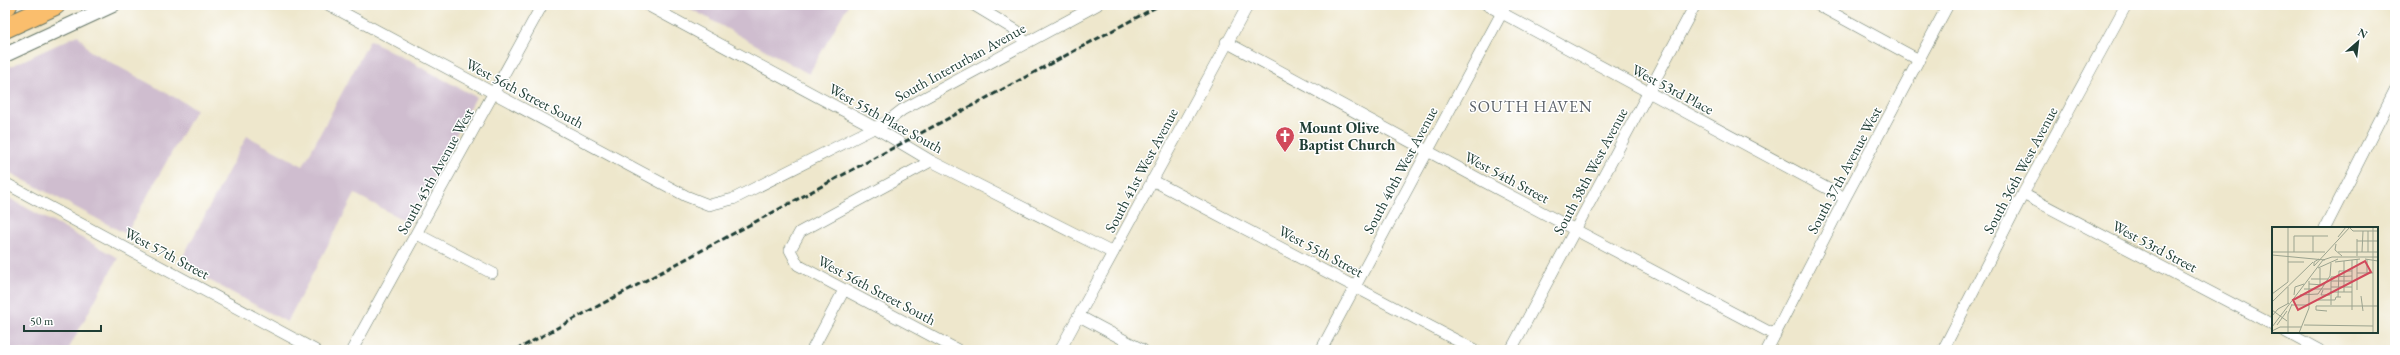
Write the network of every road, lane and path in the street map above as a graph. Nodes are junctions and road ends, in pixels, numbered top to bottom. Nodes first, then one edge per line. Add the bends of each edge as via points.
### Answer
1 (55, 5) edge
2 (113, 5) edge
3 (329, 5) edge
4 (542, 5) edge
5 (647, 5) edge
6 (974, 5) edge
7 (1097, 5) edge
8 (1248, 5) edge
9 (1487, 5) edge
10 (1695, 5) edge
11 (1818, 5) edge
12 (1948, 5) edge
13 (2126, 5) edge
14 (1504, 9) edge
15 (5, 28) edge
16 (1226, 42) junction
17 (1025, 43) junction
18 (5, 55) edge
19 (1919, 60) junction
20 (2395, 90) edge
21 (494, 94) junction
22 (1649, 94) junction
23 (874, 127) junction
24 (1427, 150) junction
25 (931, 161) junction
26 (1152, 180) junction
27 (5, 183) edge
28 (2023, 194) junction
29 (1845, 198) junction
30 (709, 205) joint
31 (2326, 227) edge
32 (1576, 230) junction
33 (417, 234) junction
34 (1113, 253) junction
35 (492, 273) dead end
36 (1355, 286) junction
37 (844, 290) junction
38 (1079, 316) junction
39 (2272, 324) edge
40 (2288, 333) edge
41 (1775, 335) junction
42 (315, 350) edge
43 (352, 350) edge
44 (812, 350) edge
45 (958, 350) edge
46 (1060, 350) edge
47 (1143, 350) edge
48 (1321, 350) edge
49 (1475, 350) edge
50 (1511, 350) edge
51 (1768, 350) edge
52 (1943, 350) edge
53 (2319, 350) edge

1 - 15 highway
2 - 18 street
3 - 21 street, West 56th Street South
4 - 21 street, South 45th Avenue West
5 - 23 street, West 55th Place South
6 - 17 street via 1008,25
7 - 17 street, South Interurban Avenue
8 - 16 street, South 41st West Avenue
9 - 14 street, West 53rd Place
10 - 22 street, South 38th West Avenue
11 - 19 street
12 - 19 street, South 37th Avenue West
13 - 28 street, South 36th West Avenue
14 - 22 street, West 53rd Place
14 - 24 street, South 40th West Avenue
16 - 24 street, West 54th Street
16 - 26 street, South 41st West Avenue
17 - 23 street, South Interurban Avenue
19 - 29 street, South 37th Avenue West
20 - 31 street
21 - 30 street, West 56th Street South via 686,196
21 - 33 street, South 45th Avenue West
22 - 29 street, West 53rd Place
22 - 32 street, South 38th West Avenue
23 - 25 street, West 55th Place South
23 - 30 street, South Interurban Avenue via 733,199
24 - 32 street, West 54th Street
24 - 36 street, South 40th West Avenue
25 - 34 street, West 55th Place South
25 - 37 street, West 56th Street South via 800,232 790,250 798,265
26 - 34 street, South 41st West Avenue
26 - 36 street, West 55th Street
27 - 42 street, West 57th Street
28 - 39 street, West 53rd Street
28 - 52 street, South 36th West Avenue
29 - 41 street, South 37th Avenue West
32 - 41 street, West 54th Street
32 - 50 street, South 38th West Avenue
33 - 35 street
33 - 43 street, South 45th Avenue West
34 - 38 street, South 41st West Avenue
36 - 48 street, South 40th West Avenue
36 - 49 street, West 55th Street
37 - 44 street
37 - 45 street, West 56th Street South
38 - 46 street, South 41st West Avenue
38 - 47 street
40 - 53 street
41 - 51 street, South 37th Avenue West

